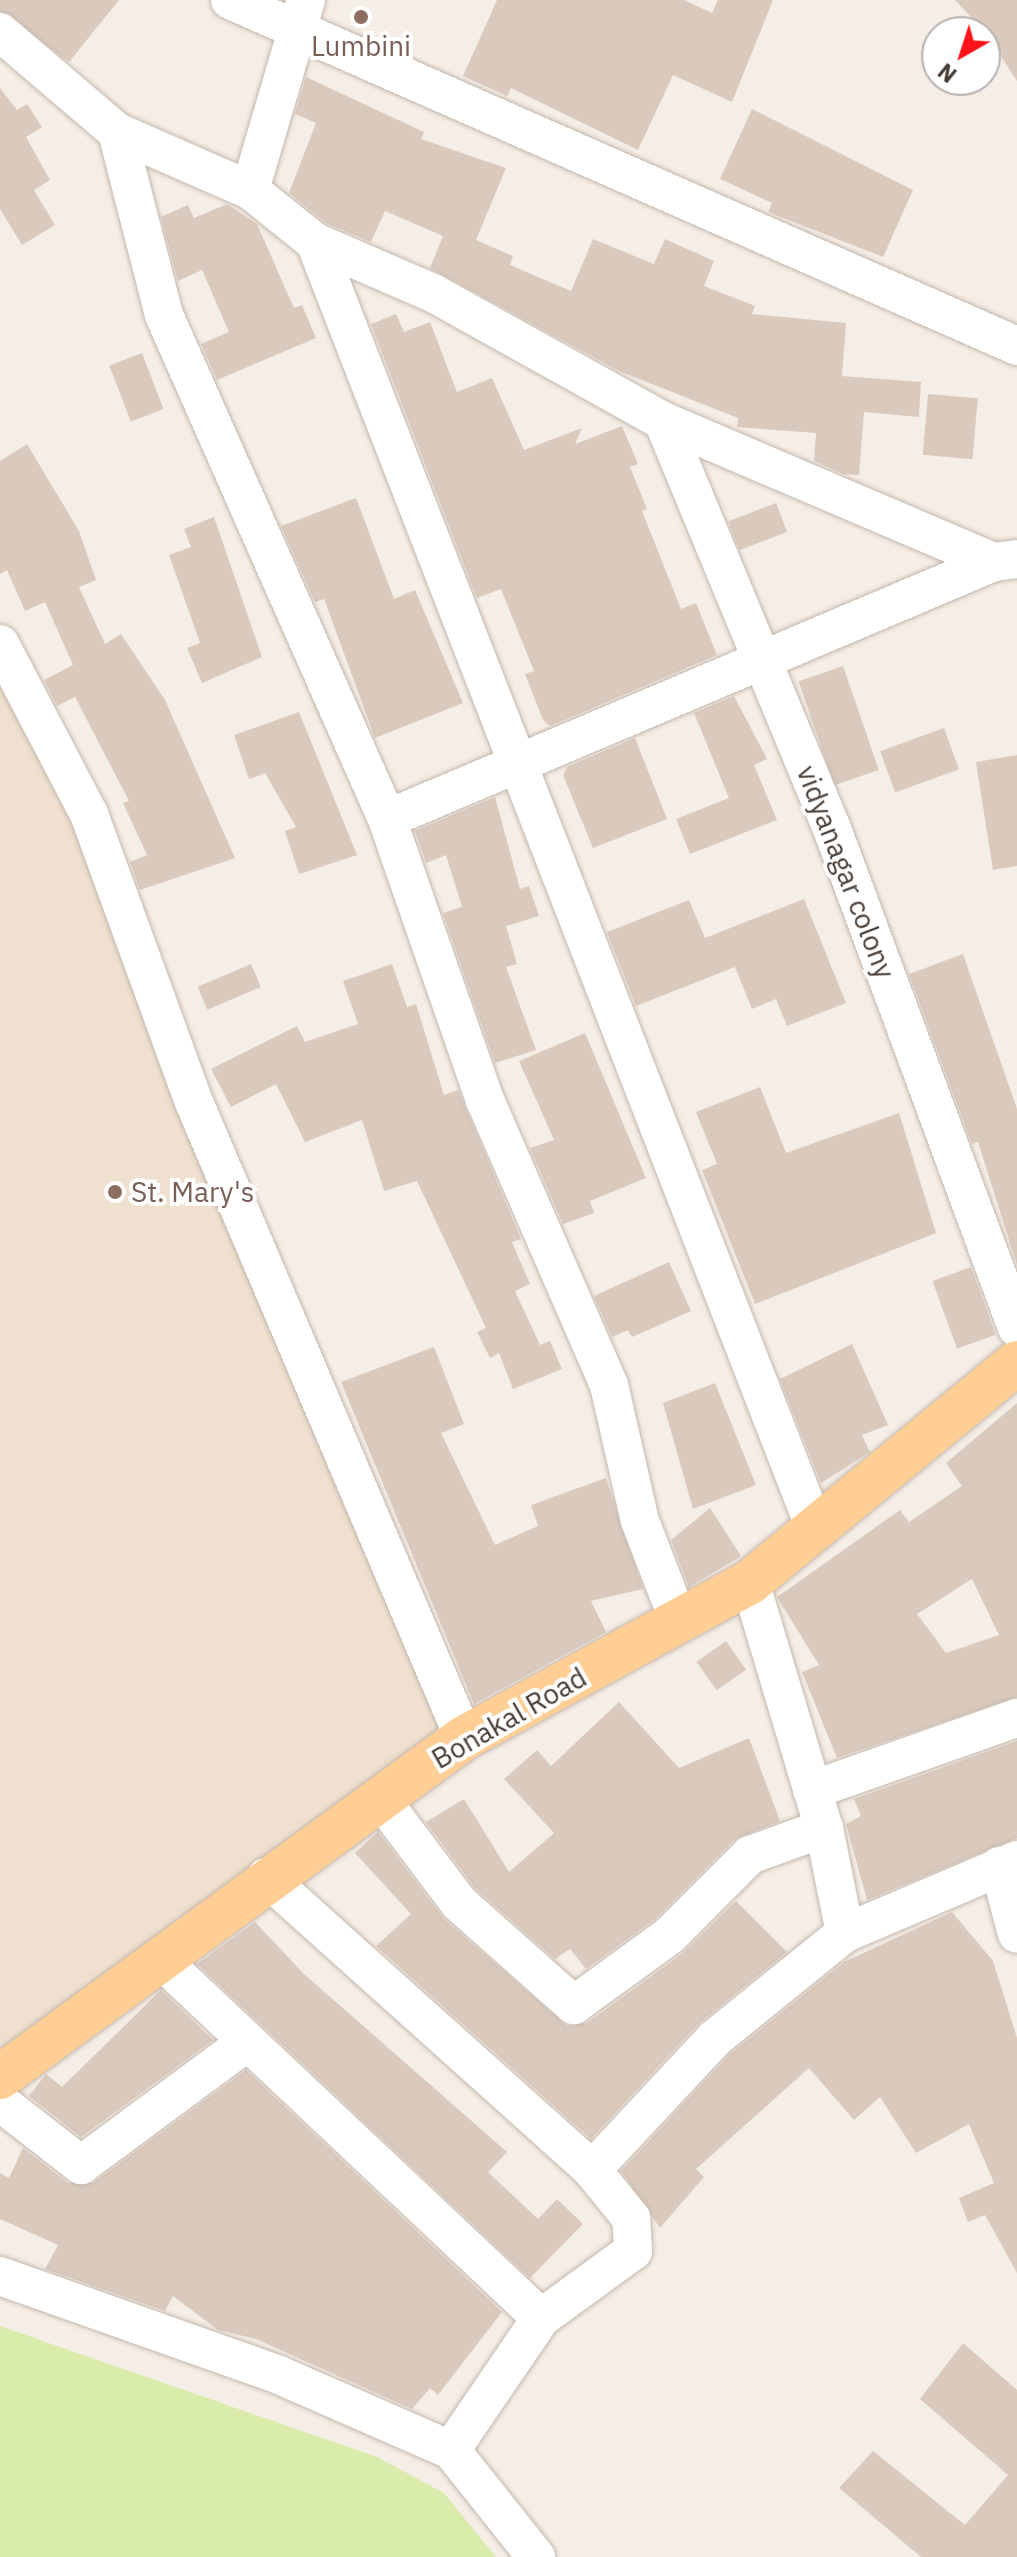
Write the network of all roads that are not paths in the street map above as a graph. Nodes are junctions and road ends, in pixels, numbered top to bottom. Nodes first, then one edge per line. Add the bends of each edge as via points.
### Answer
1 (230, 0) edge
2 (300, 14) edge
3 (0, 32) edge
4 (117, 132) junction
5 (250, 190) junction
6 (315, 242) junction
7 (1017, 346) edge
8 (663, 421) junction
9 (1006, 561) edge
10 (0, 644) edge
11 (763, 663) junction
12 (518, 767) junction
13 (387, 819) junction
14 (1017, 1328) edge
15 (1017, 1363) edge
16 (814, 1526) junction
17 (750, 1582) junction
18 (679, 1622) junction
19 (1017, 1718) edge
20 (464, 1738) junction
21 (812, 1790) junction
22 (380, 1798) junction
23 (824, 1828) junction
24 (1008, 1863) edge
25 (266, 1877) junction
26 (845, 1933) junction
27 (1017, 1934) edge
28 (159, 1958) junction
29 (247, 2042) junction
30 (0, 2077) edge
31 (0, 2102) edge
32 (592, 2170) junction
33 (0, 2276) edge
34 (541, 2318) junction
35 (451, 2450) junction
36 (536, 2557) edge

1 - 2 street
2 - 5 street
2 - 7 street
3 - 4 street
4 - 5 street
4 - 13 street via 164,315
5 - 6 street
6 - 8 street via 433,293
6 - 12 street
8 - 9 street
8 - 11 street, vidyanagar colony
9 - 11 street
10 - 20 street via 89,814 194,1102
11 - 12 street
11 - 14 street, vidyanagar colony
12 - 13 street
12 - 16 street
13 - 18 street via 485,1100 609,1385 640,1521
15 - 16 main road, Bonakal Road
16 - 17 main road, Bonakal Road
17 - 18 main road, Bonakal Road
17 - 21 street
18 - 20 main road, Bonakal Road
19 - 21 street
20 - 22 main road, Bonakal Road
21 - 23 street
22 - 23 street via 459,1903 574,2005 669,1936 750,1855
22 - 25 main road, Bonakal Road
23 - 26 street
24 - 26 street
24 - 27 street
25 - 28 main road, Bonakal Road
25 - 32 street
26 - 32 street via 714,2039
28 - 29 street
28 - 30 main road, Bonakal Road
29 - 31 street via 81,2165
29 - 34 street
32 - 34 street via 631,2218 633,2251
33 - 35 street via 279,2375
34 - 35 street
35 - 36 street

